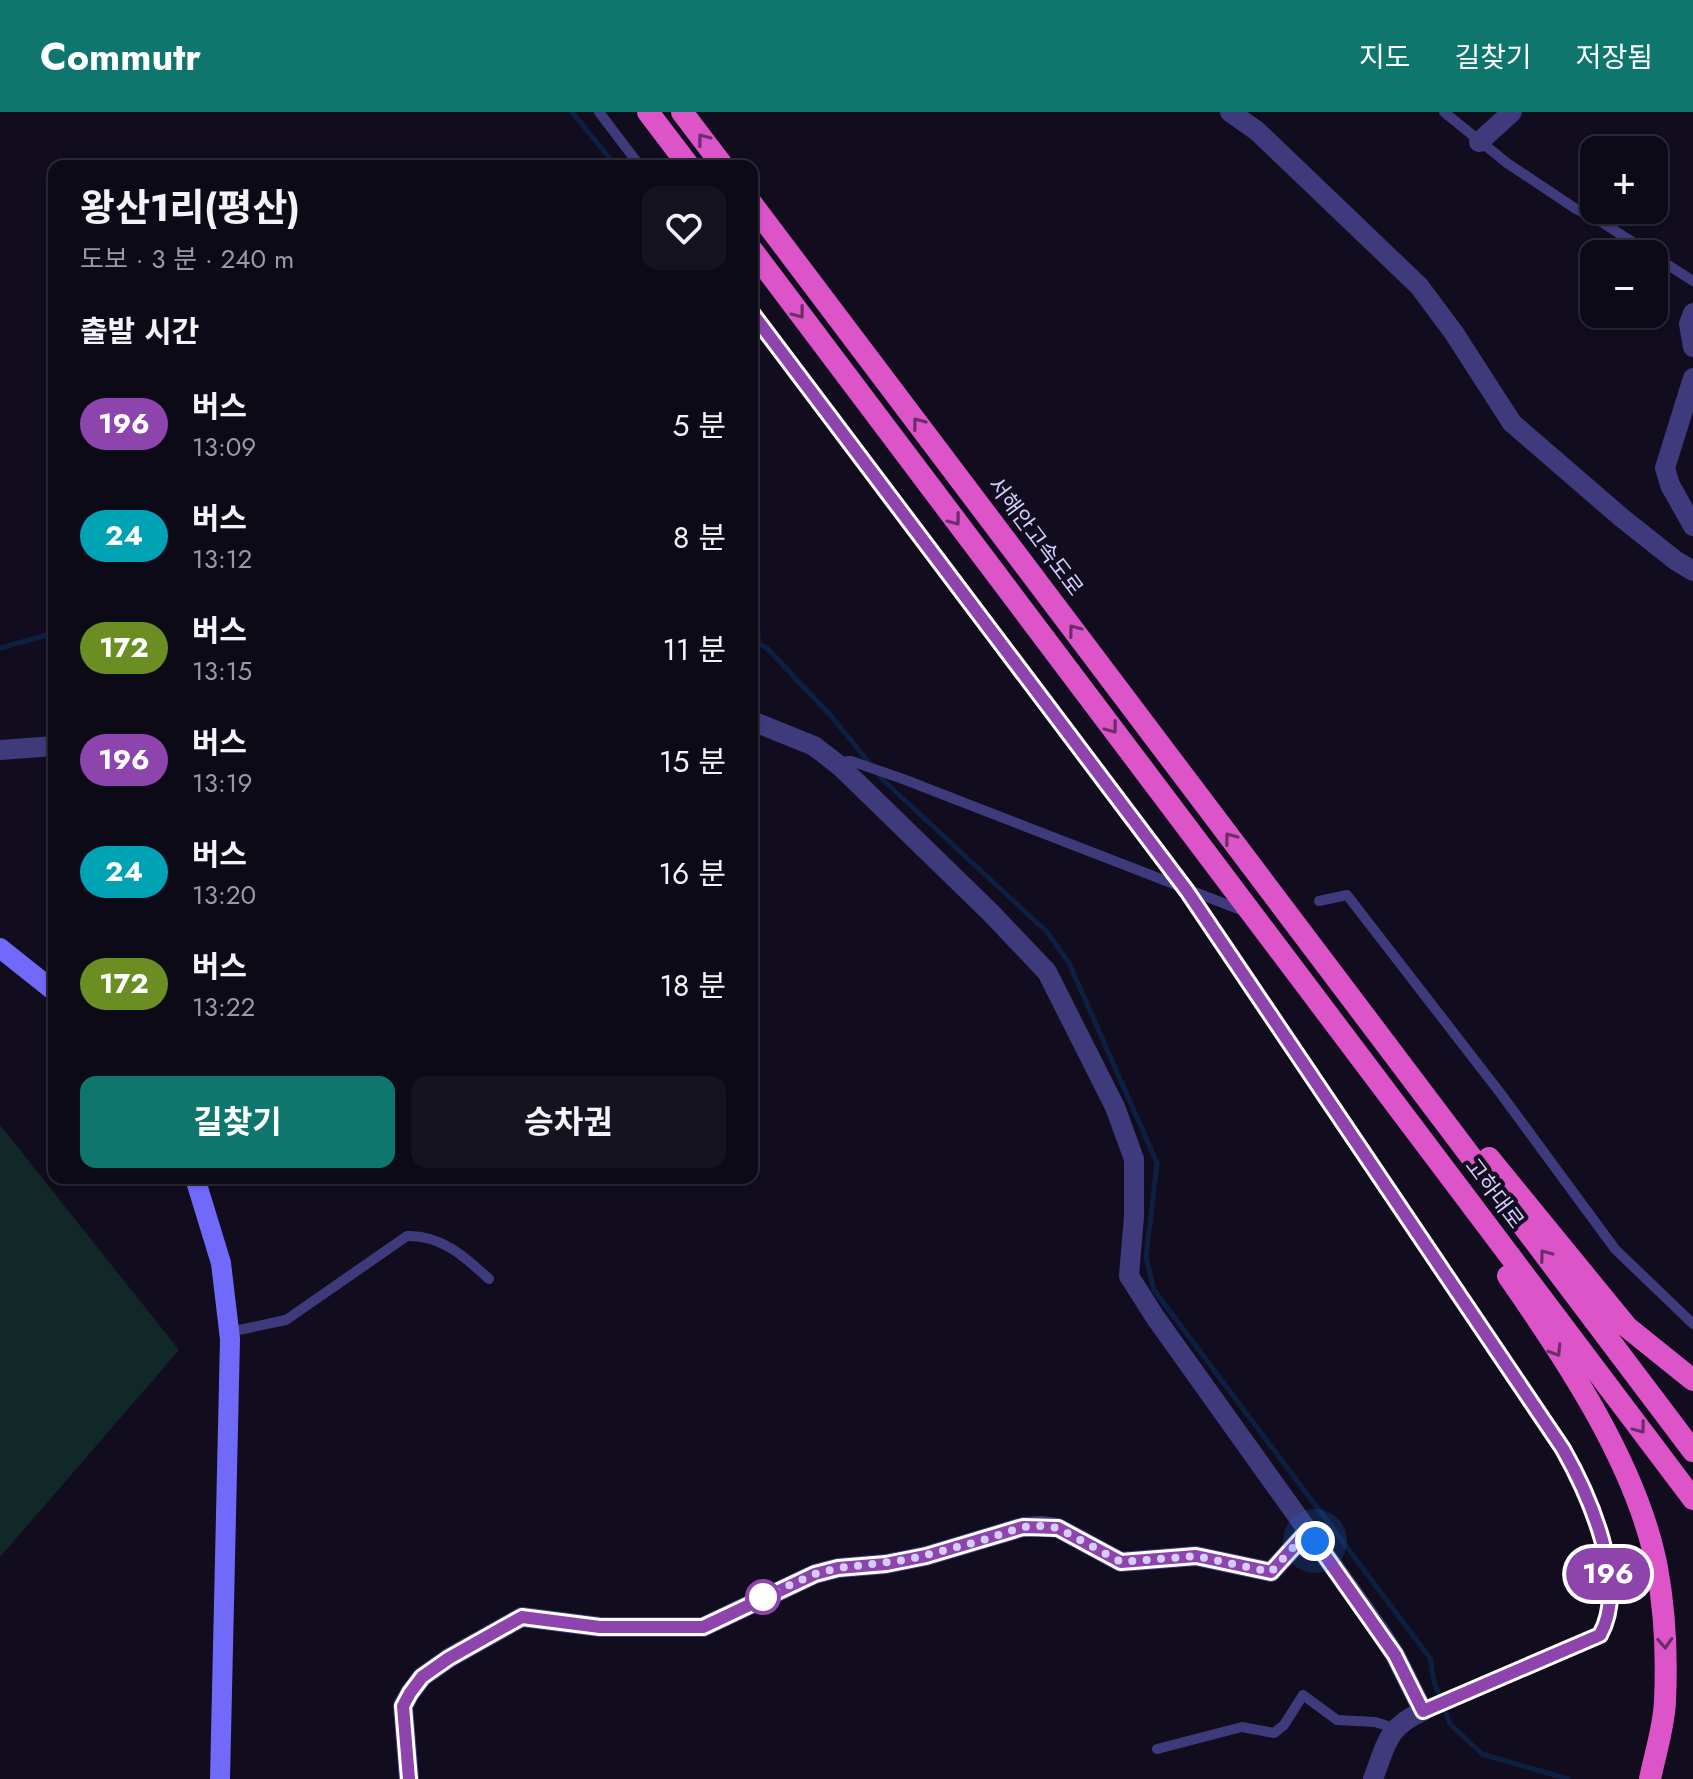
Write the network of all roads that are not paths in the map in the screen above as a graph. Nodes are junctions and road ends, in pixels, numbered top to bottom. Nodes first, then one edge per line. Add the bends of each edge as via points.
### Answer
1 (599, 112) edge
2 (648, 112) edge
3 (682, 112) edge
4 (1230, 112) edge
5 (1444, 112) edge
6 (1512, 112) edge
7 (1479, 142) junction
8 (635, 160) edge
9 (684, 160) edge
10 (718, 160) edge
11 (758, 212) edge
12 (1629, 240) edge
13 (758, 258) edge
14 (1668, 265) edge
15 (1693, 281) edge
16 (1693, 313) edge
17 (758, 321) edge
18 (1693, 347) edge
19 (1693, 378) edge
20 (1693, 526) edge
21 (1693, 571) edge
22 (758, 723) edge
23 (48, 746) edge
24 (0, 750) edge
25 (836, 763) junction
26 (1187, 891) junction
27 (1277, 900) junction
28 (1319, 901) dead end
29 (1249, 915) junction
30 (0, 948) edge
31 (48, 986) edge
32 (197, 1184) edge
33 (489, 1279) dead end
34 (1693, 1324) edge
35 (229, 1332) junction
36 (1693, 1380) edge
37 (1693, 1451) edge
38 (1693, 1499) edge
39 (1308, 1531) junction
40 (1427, 1709) junction
41 (1394, 1728) junction
42 (1157, 1749) dead end
43 (1651, 1775) edge
44 (220, 1779) edge
45 (409, 1779) edge
46 (1373, 1779) edge

1 - 8 lane
2 - 9 highway
10 -> 3 highway
4 - 21 street via 1257,131 1419,286 1512,423
5 - 7 lane
6 - 7 street
7 - 12 lane
27 -> 11 highway, 서해안고속도로
13 -> 29 highway
14 - 15 lane
16 - 18 street
17 - 26 lane
19 - 20 street via 1665,468
22 - 25 street via 814,746
23 - 24 street
25 - 26 lane via 851,761 903,779
25 - 39 street via 1047,972 1115,1107 1134,1159 1129,1276
26 - 29 lane
26 - 40 lane via 1563,1449 1593,1509 1611,1602 1600,1635
27 - 36 highway via 1627,1327
37 -> 27 highway, 고하대로
28 - 34 lane via 1347,895 1615,1249
29 -> 38 highway, 고하대로
29 -> 43 highway via 1523,1298 1597,1417 1633,1488 1657,1566 1666,1641 1665,1705
30 - 31 main road
32 - 35 main road via 221,1263
33 - 35 lane via 445,1244 407,1236 286,1320
35 - 44 main road
39 - 40 street
39 - 45 street via 1271,1572 1196,1556 1121,1562 1058,1528 1032,1526 926,1556 815,1574 703,1627 600,1627 522,1617 449,1658 410,1693 403,1706
40 - 41 street
41 - 42 lane via 1337,1720 1303,1695 1274,1733 1242,1727
41 - 46 street

